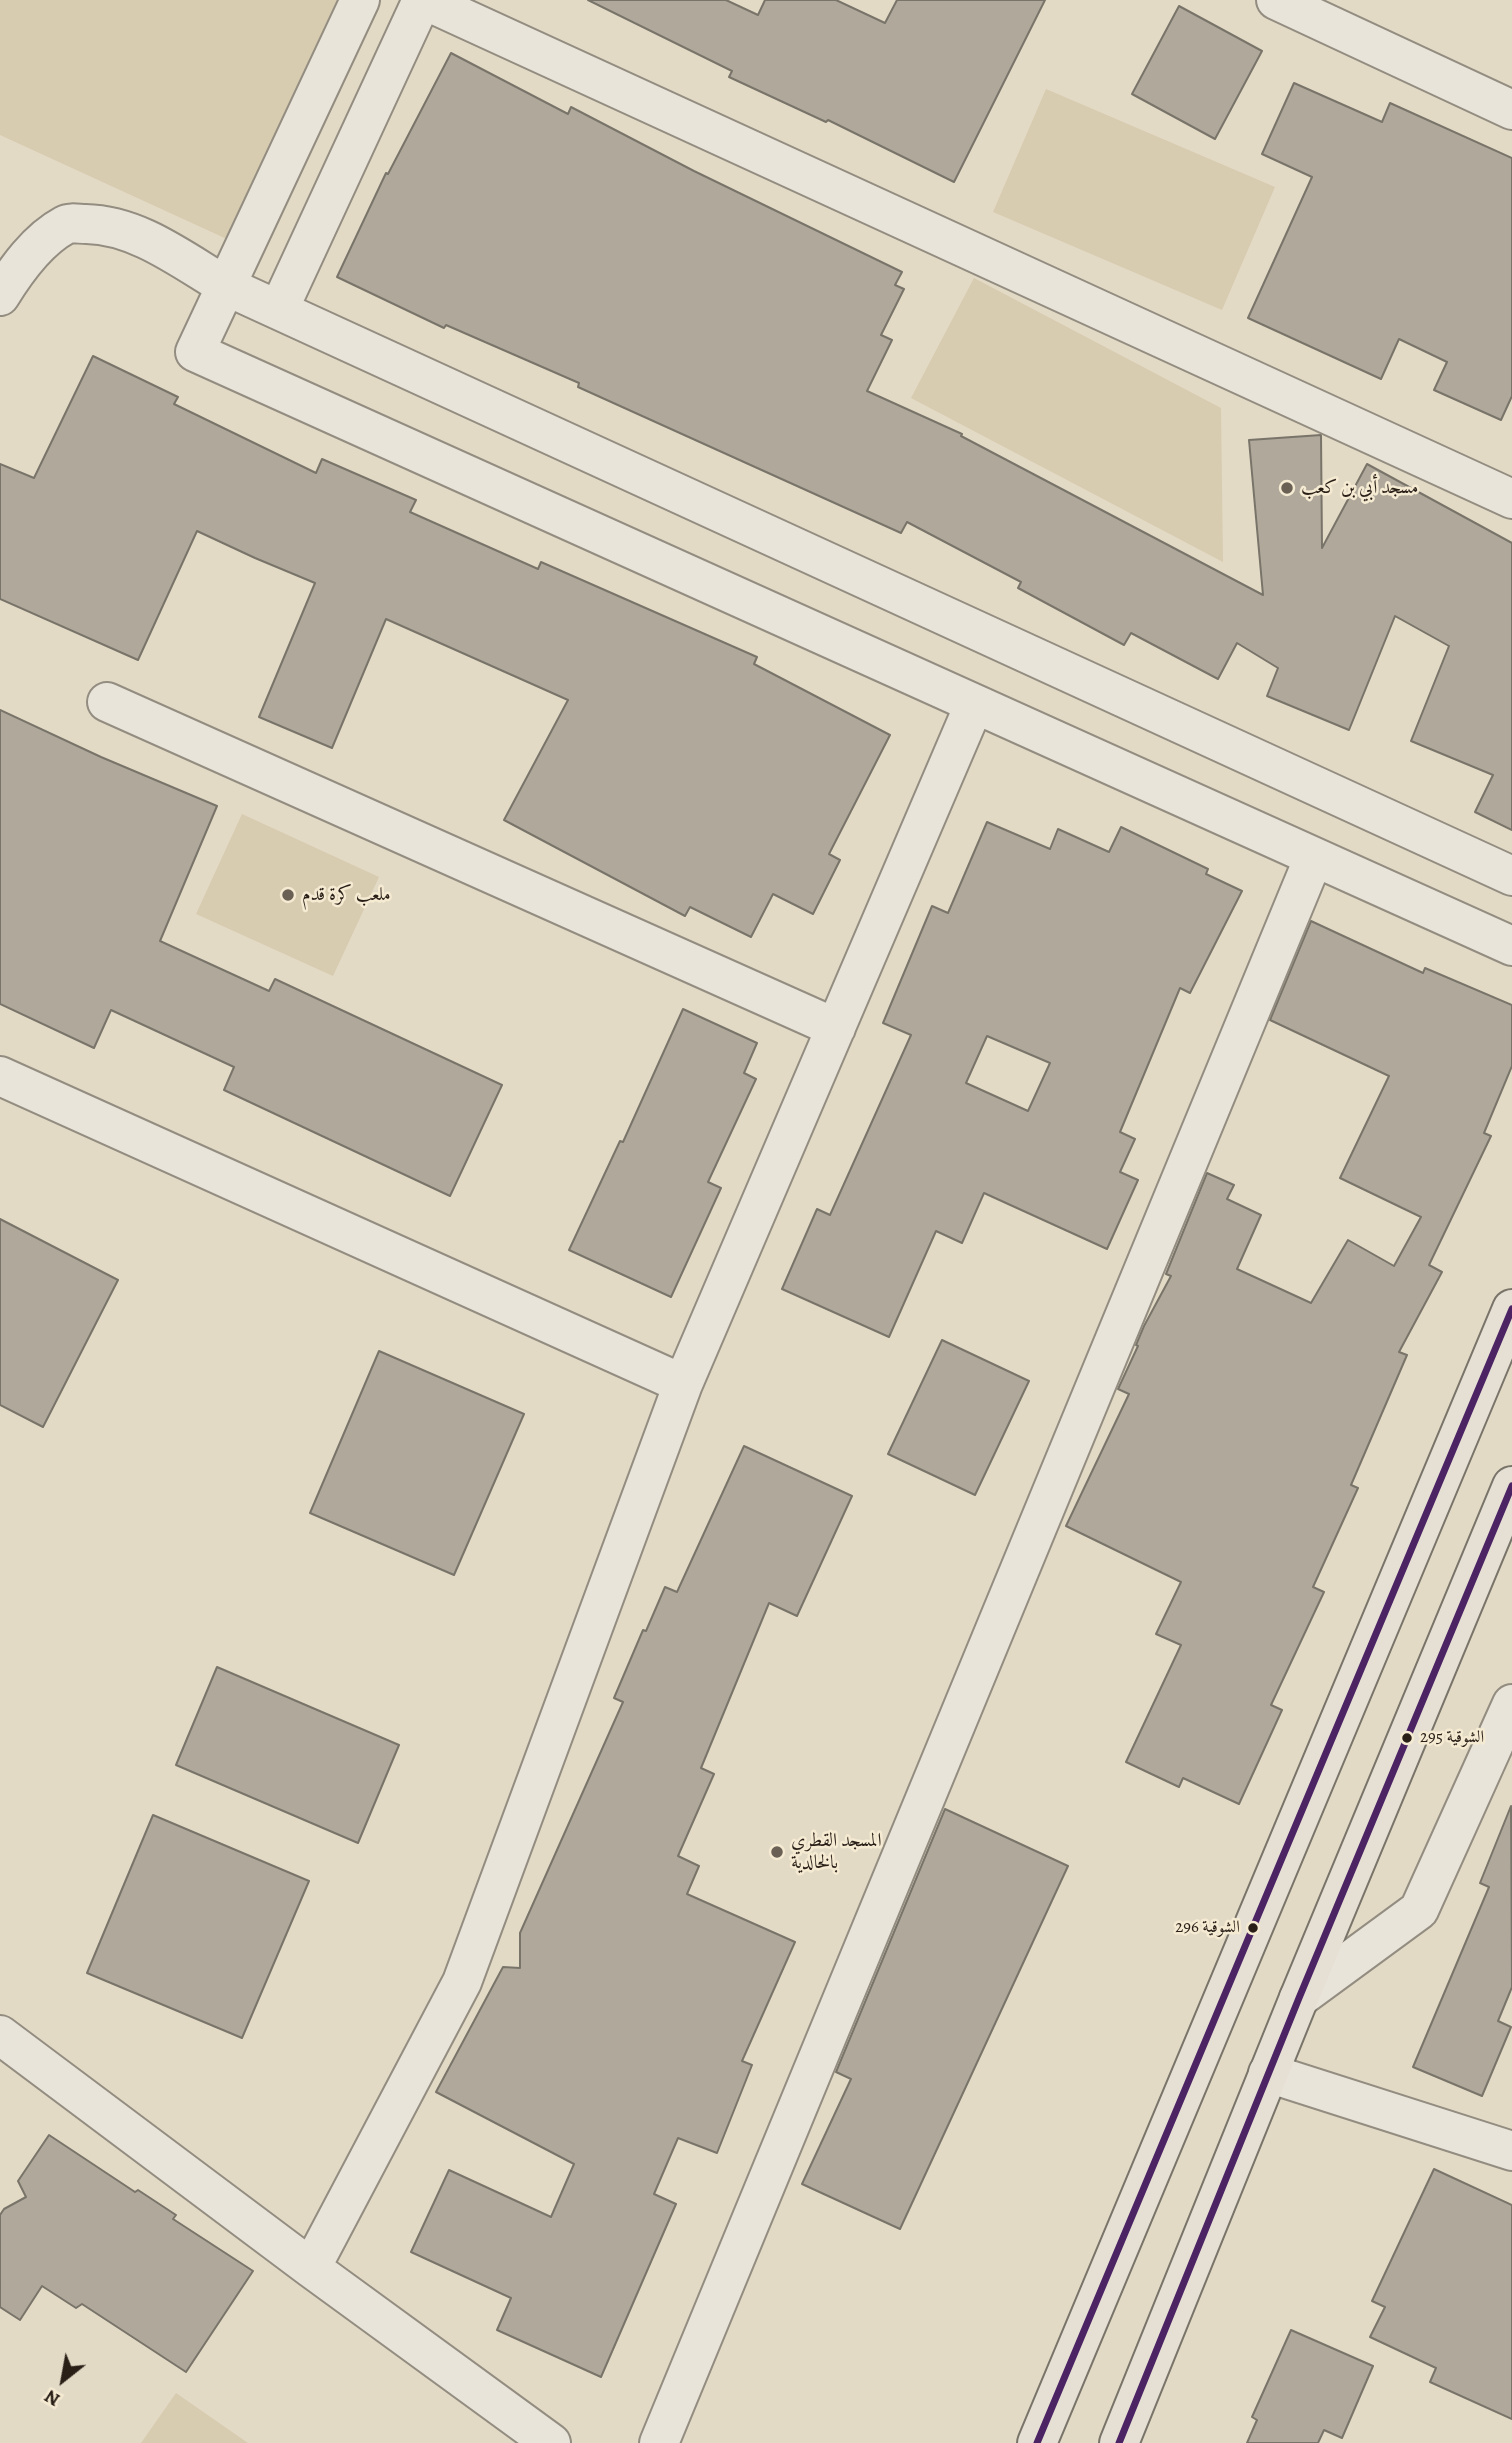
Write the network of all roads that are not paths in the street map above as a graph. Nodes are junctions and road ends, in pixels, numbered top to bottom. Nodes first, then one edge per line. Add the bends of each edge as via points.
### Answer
1 (360, 0) edge
2 (423, 0) edge
3 (1276, 0) edge
4 (1512, 110) edge
5 (226, 286) junction
6 (0, 296) edge
7 (279, 309) junction
8 (1512, 499) edge
9 (107, 702) dead end
10 (974, 705) junction
11 (1314, 858) junction
12 (1512, 876) edge
13 (1512, 946) edge
14 (836, 1028) junction
15 (0, 1076) edge
16 (1512, 1309) edge
17 (683, 1384) junction
18 (1512, 1486) edge
19 (1512, 1704) edge
20 (1298, 1998) junction
21 (0, 2035) edge
22 (1268, 2073) junction
23 (1512, 2151) edge
24 (311, 2268) junction
25 (1102, 2290) junction
26 (1117, 2439) edge
27 (551, 2443) edge
28 (659, 2443) edge
29 (1037, 2443) edge
30 (1066, 2443) edge

1 - 5 street
2 - 7 street
2 - 8 street
3 - 4 street
5 - 6 street via 141,235 101,224 67,224 43,241
5 - 7 street
5 - 10 street via 195,352
7 - 12 street
9 - 14 street
10 - 11 street
10 - 14 street
11 - 13 street
11 - 28 street
14 - 17 street
15 - 17 street
16 - 25 main road
17 - 24 street via 462,1982
18 - 20 main road
19 - 20 street via 1419,1910
20 - 22 main road
21 - 24 street
22 - 23 street
22 - 26 main road
24 - 27 street
25 - 29 main road
25 - 30 main road via 1064,2415

